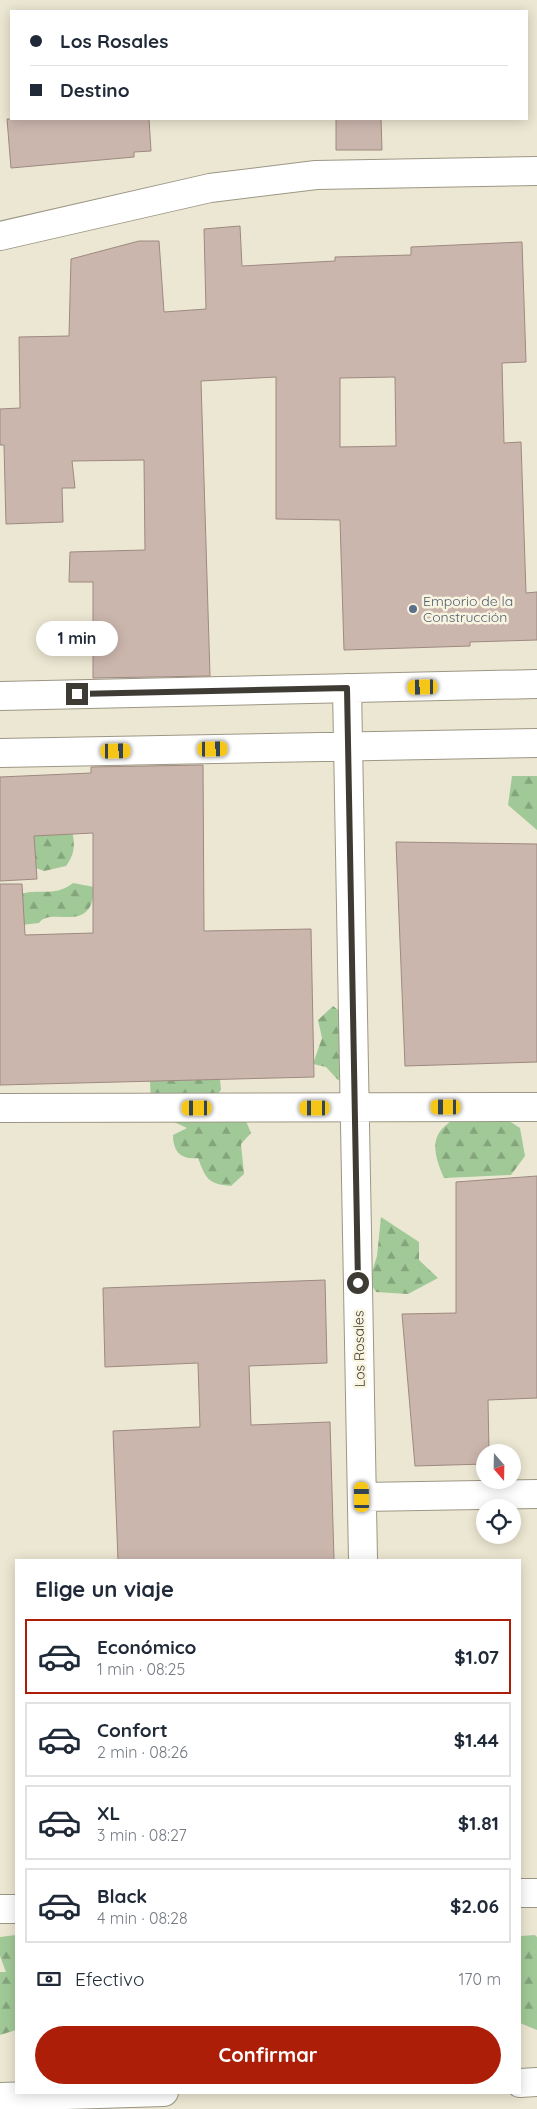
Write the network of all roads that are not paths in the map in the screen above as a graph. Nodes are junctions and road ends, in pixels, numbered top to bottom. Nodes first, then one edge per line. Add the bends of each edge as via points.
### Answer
1 (537, 171) edge
2 (0, 236) edge
3 (537, 684) edge
4 (347, 688) junction
5 (0, 696) edge
6 (537, 743) edge
7 (348, 747) junction
8 (0, 753) edge
9 (537, 1107) edge
10 (0, 1108) edge
11 (355, 1108) junction
12 (537, 1494) edge
13 (362, 1497) junction
14 (363, 1559) edge
15 (521, 1893) edge
16 (537, 1893) edge
17 (0, 1909) edge
18 (15, 1909) edge
19 (537, 2082) edge
20 (521, 2083) edge
21 (98, 2094) edge
22 (0, 2097) edge

1 - 2 main road via 316,176 238,184
3 - 4 main road
4 - 5 main road
4 - 7 main road, Los Rosales
6 - 7 main road
7 - 8 main road
7 - 11 main road, Los Rosales
9 - 11 main road
10 - 11 main road
11 - 13 main road, Los Rosales
12 - 13 main road
13 - 14 main road, Los Rosales
15 - 16 main road
17 - 18 main road
19 - 20 main road
21 - 22 main road

